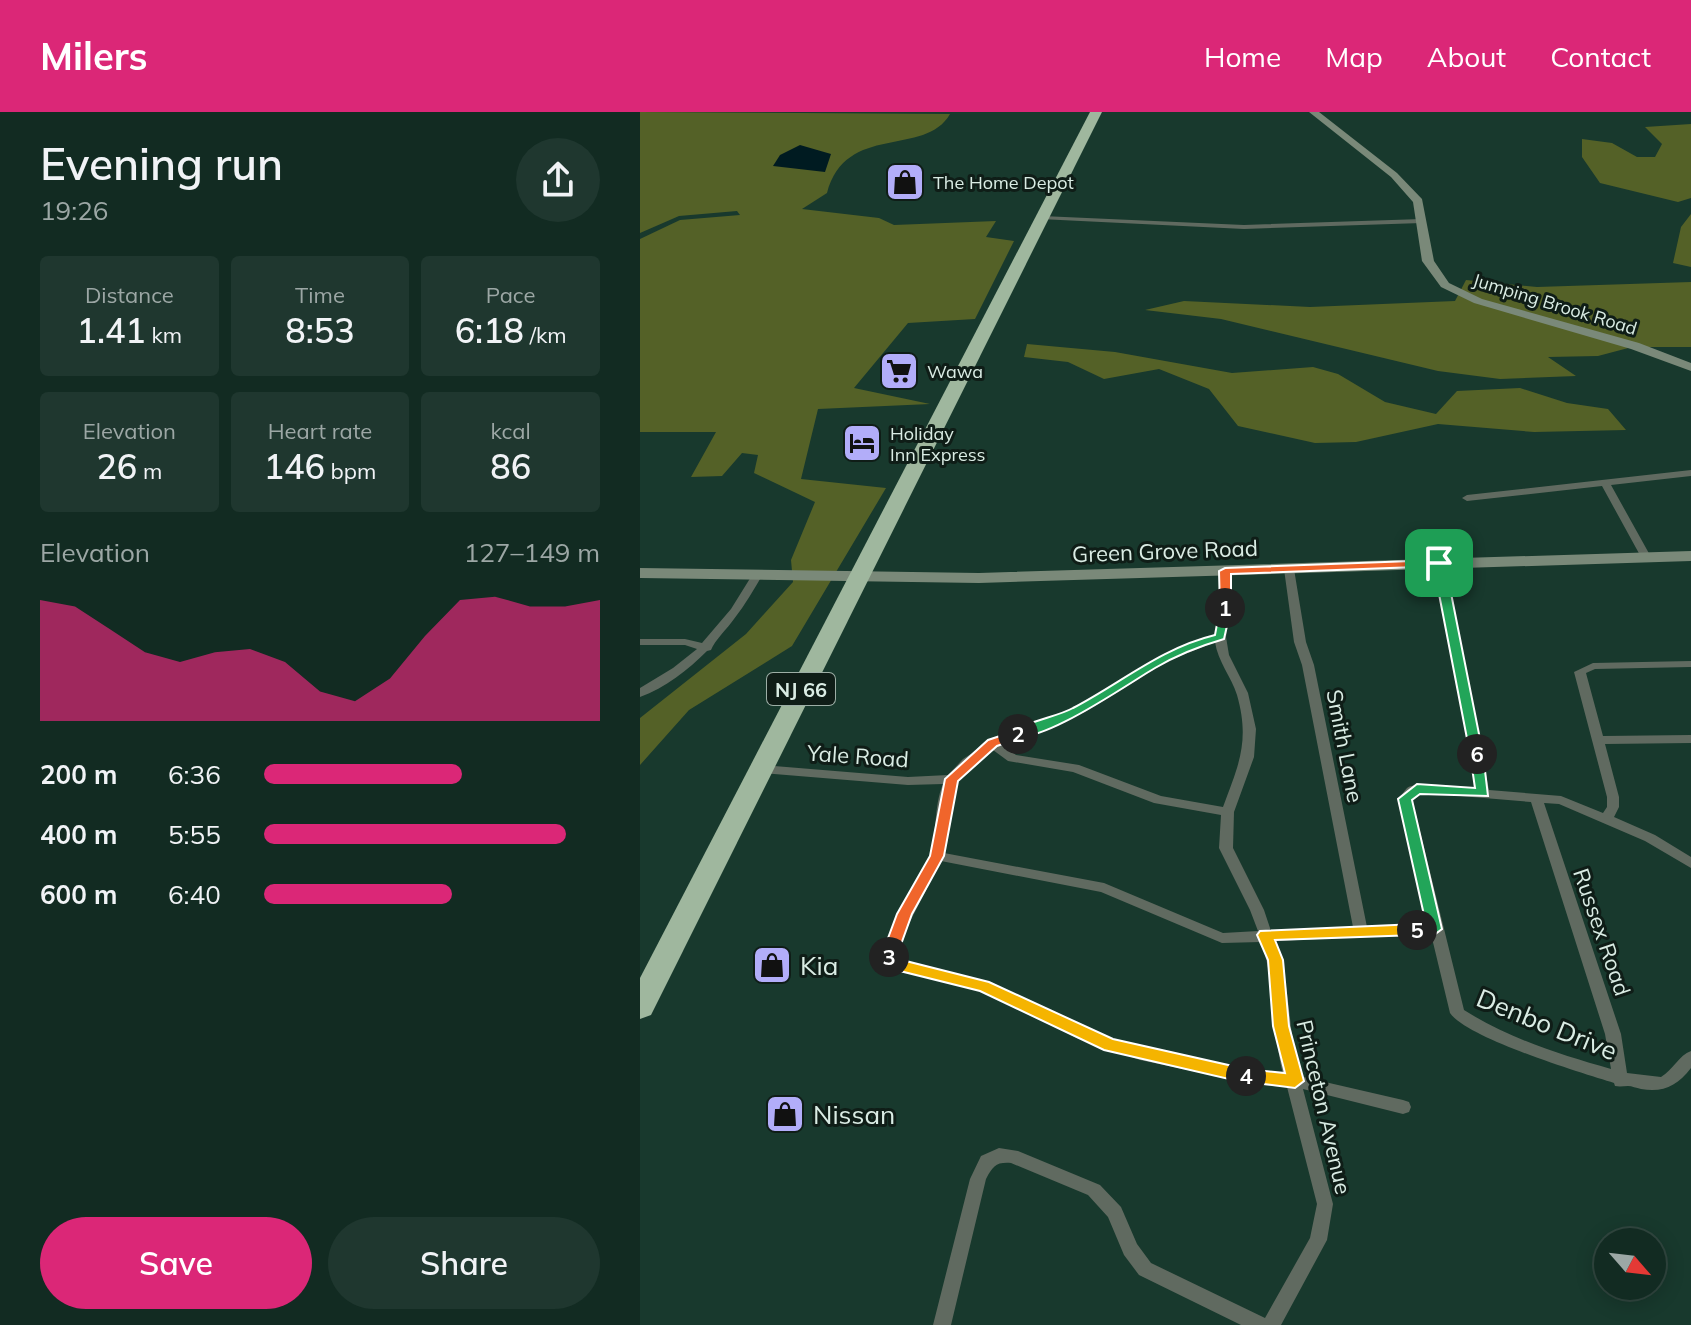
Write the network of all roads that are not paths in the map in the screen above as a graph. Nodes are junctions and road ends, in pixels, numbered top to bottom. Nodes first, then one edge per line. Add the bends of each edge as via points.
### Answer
1 (1096, 112) edge
2 (1313, 112) edge
3 (1042, 218) junction
4 (1422, 221) junction
5 (1691, 367) edge
6 (1691, 473) edge
7 (1606, 484) junction
8 (1467, 498) dead end
9 (1691, 556) edge
10 (1646, 557) junction
11 (1439, 563) junction
12 (1289, 569) junction
13 (1225, 571) junction
14 (640, 573) edge
15 (758, 574) junction
16 (857, 576) junction
17 (1220, 637) junction
18 (640, 642) edge
19 (707, 648) junction
20 (1691, 664) edge
21 (640, 693) edge
22 (1691, 739) edge
23 (1597, 740) junction
24 (992, 743) junction
25 (761, 769) junction
26 (951, 779) junction
27 (1483, 793) junction
28 (1536, 798) junction
29 (1228, 812) junction
30 (1607, 818) junction
31 (937, 856) junction
32 (1691, 863) edge
33 (1434, 929) junction
34 (1361, 931) junction
35 (1265, 935) junction
36 (640, 1007) edge
37 (1691, 1057) edge
38 (1295, 1081) junction
39 (1621, 1081) junction
40 (1403, 1107) dead end
41 (942, 1325) edge
42 (1260, 1325) edge
43 (1271, 1325) edge

1 - 3 highway, NJ 66
2 - 4 street, Jumping Brook Road via 1411,192
3 - 4 street via 1244,227
3 - 16 highway, NJ 66
4 - 5 street, Jumping Brook Road via 1430,268 1452,289
6 - 7 street
7 - 8 street
7 - 10 street
9 - 10 street, Green Grove Road
10 - 11 street, Green Grove Road
11 - 12 street, Green Grove Road
11 - 27 street
12 - 13 street, Green Grove Road
12 - 34 street, Smith Lane
13 - 16 street, Green Grove Road
13 - 17 street, Princeton Avenue via 1227,598
14 - 15 street, Green Grove Road
15 - 16 street, Green Grove Road
15 - 19 street
16 - 25 highway, NJ 66
17 - 24 street via 1152,664 1076,712
17 - 29 street, Princeton Avenue via 1250,729 1248,757
18 - 19 street via 685,642
19 - 21 street
20 - 23 street via 1582,670 1579,676
22 - 23 street
23 - 30 street via 1613,797
24 - 26 street
24 - 29 street via 1012,758 1075,768 1159,800
25 - 26 street, Yale Road via 908,781
25 - 36 highway, NJ 66
26 - 31 street
27 - 28 street
27 - 33 street, Denbo Drive via 1424,789 1407,794 1404,805
28 - 30 street via 1561,800
28 - 39 street, Russex Road via 1613,1034
29 - 35 street, Princeton Avenue via 1228,857
30 - 32 street
31 - 35 street via 1104,888 1222,938
31 - 38 street via 894,936 888,956 893,962 984,986 1110,1045 1260,1079
33 - 34 street
33 - 39 street, Denbo Drive via 1453,1007 1463,1019
34 - 35 street
35 - 38 street, Princeton Avenue via 1275,960 1281,1026
37 - 39 street, Denbo Drive via 1660,1084
38 - 40 street
38 - 43 street, Princeton Avenue via 1323,1192 1323,1222
41 - 42 street via 978,1179 990,1159 999,1155 1022,1159 1094,1190 1115,1212 1145,1269

